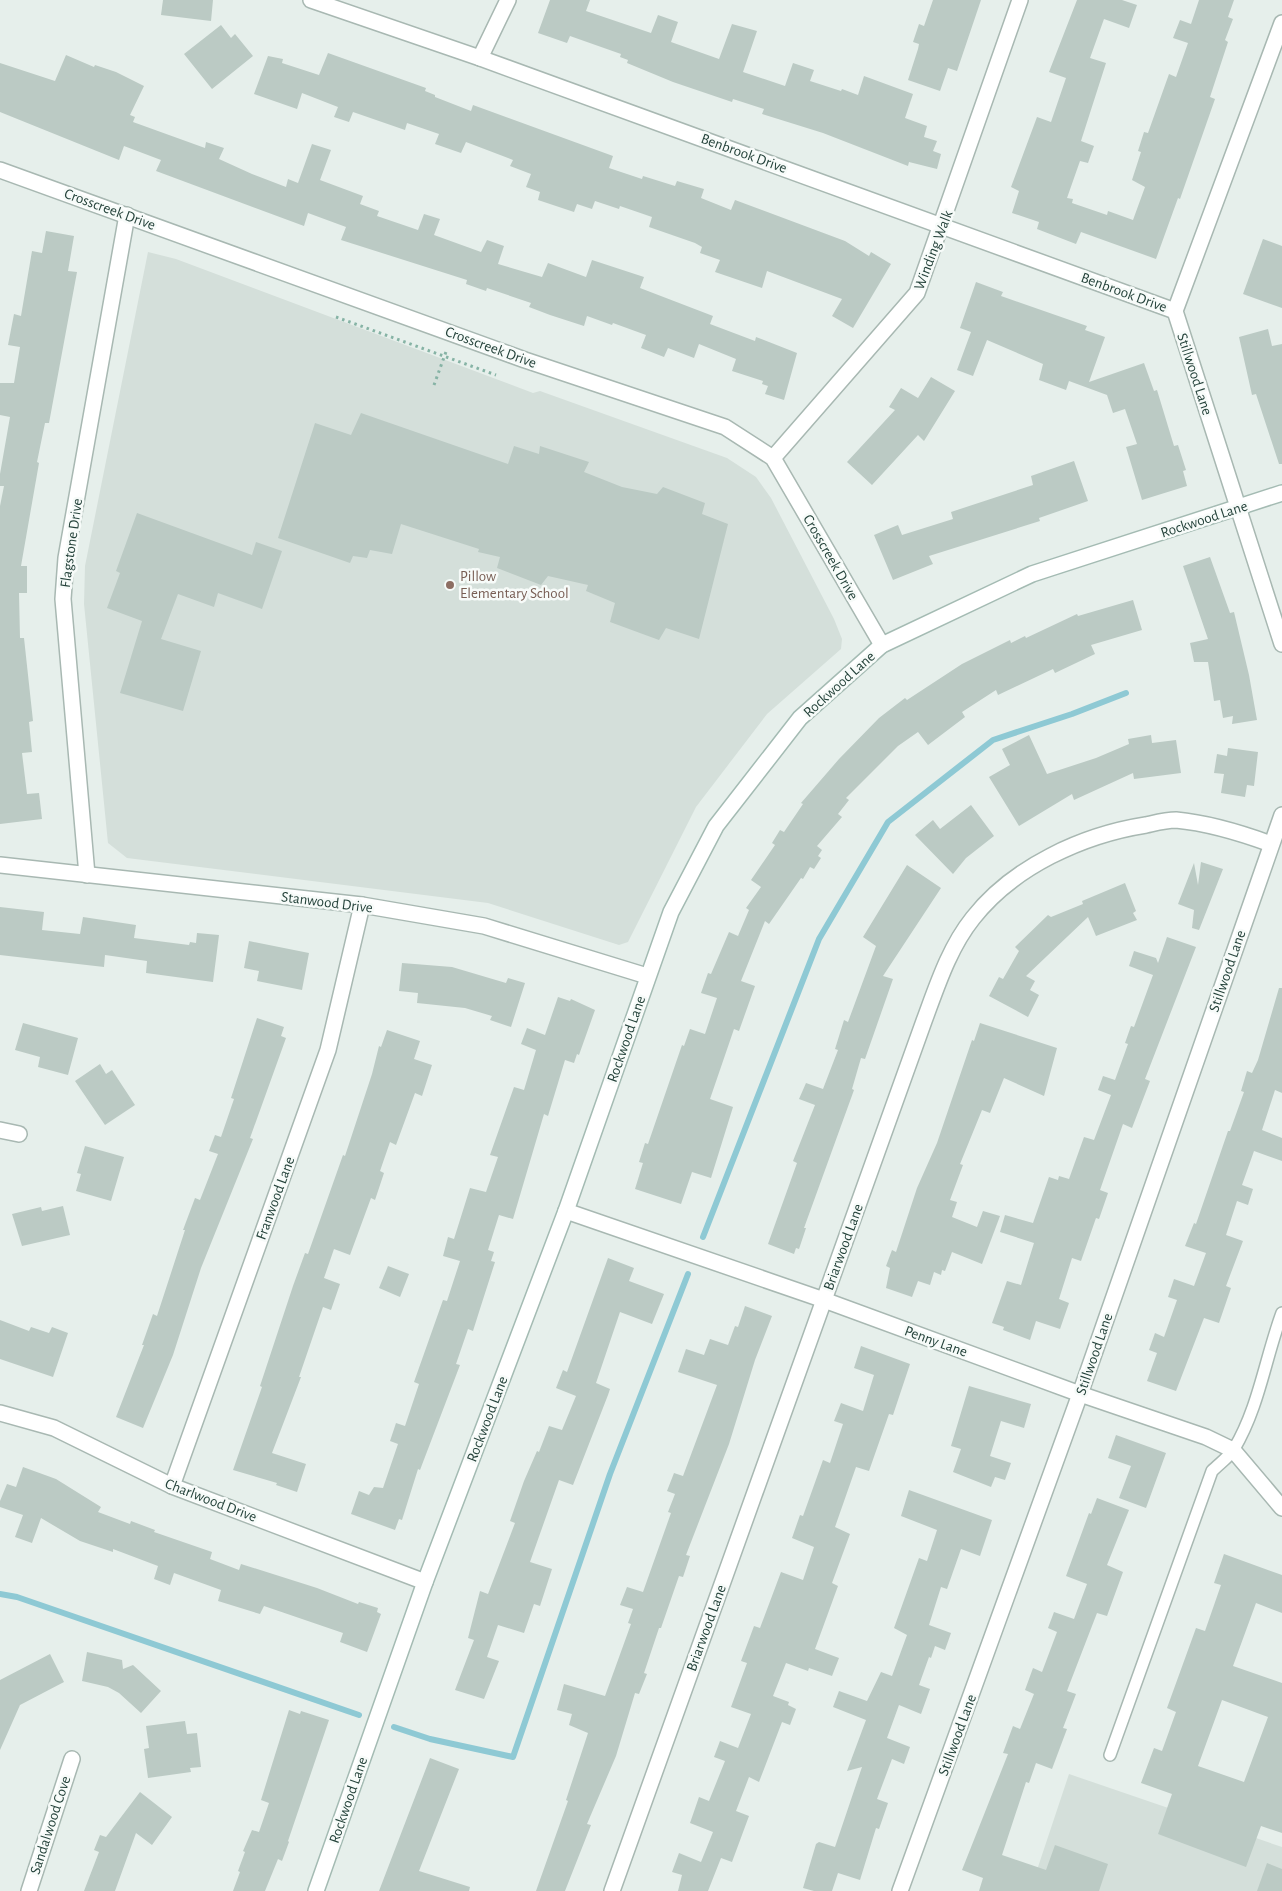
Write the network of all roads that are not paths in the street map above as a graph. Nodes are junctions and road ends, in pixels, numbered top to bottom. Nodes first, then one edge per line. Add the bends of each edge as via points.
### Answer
1 (311, 0) edge
2 (508, 0) edge
3 (1020, 0) edge
4 (1282, 23) edge
5 (480, 58) junction
6 (0, 170) edge
7 (127, 215) junction
8 (942, 225) junction
9 (1175, 311) junction
10 (773, 458) junction
11 (1282, 494) edge
12 (1238, 508) junction
13 (1282, 644) edge
14 (882, 645) junction
15 (1282, 815) edge
16 (1271, 844) junction
17 (0, 865) edge
18 (87, 875) junction
19 (362, 905) junction
20 (647, 976) junction
21 (0, 1130) edge
22 (19, 1134) dead end
23 (566, 1211) junction
24 (824, 1300) junction
25 (1282, 1313) edge
26 (1277, 1342) edge
27 (1080, 1394) junction
28 (0, 1413) edge
29 (1233, 1450) junction
30 (172, 1486) junction
31 (1282, 1508) edge
32 (425, 1582) junction
33 (1110, 1755) dead end
34 (72, 1759) dead end
35 (29, 1891) edge
36 (316, 1891) edge
37 (612, 1891) edge
38 (900, 1891) edge

1 - 5 street, Benbrook Drive
2 - 5 street
3 - 8 street, Winding Walk
4 - 9 street
5 - 8 street, Benbrook Drive
6 - 7 street, Crosscreek Drive
7 - 10 street, Crosscreek Drive via 526,360 725,427
7 - 18 street, Flagstone Drive via 66,558 63,599
8 - 9 street, Benbrook Drive
8 - 10 street, Winding Walk via 917,293
9 - 12 street, Stillwood Lane
10 - 14 street, Crosscreek Drive
11 - 12 street, Rockwood Lane
12 - 13 street, Stillwood Lane
12 - 14 street, Rockwood Lane via 1032,574
14 - 20 street, Rockwood Lane via 800,718 716,826 671,912
15 - 16 street, Stillwood Lane
16 - 24 street, Briarwood Lane via 1221,828 1174,820 1130,827 1079,844 1028,869 996,892 972,919 944,965
16 - 27 street, Stillwood Lane
17 - 18 street, Stanwood Drive
18 - 19 street, Stanwood Drive
19 - 20 street, Stanwood Drive via 484,926
19 - 30 street, Franwood Lane via 328,1050
20 - 23 street, Rockwood Lane
21 - 22 street
23 - 24 street, Penny Lane
23 - 32 street, Rockwood Lane
24 - 27 street, Penny Lane
24 - 37 street, Briarwood Lane
25 - 26 lane
26 - 29 lane via 1256,1404
27 - 29 street, Penny Lane via 1206,1437
27 - 38 street, Stillwood Lane
28 - 30 street, Charlwood Drive via 54,1428
29 - 31 street, Penny Lane
29 - 33 lane via 1212,1471
30 - 32 street, Charlwood Drive
32 - 36 street, Rockwood Lane
34 - 35 street, Sandalwood Cove

